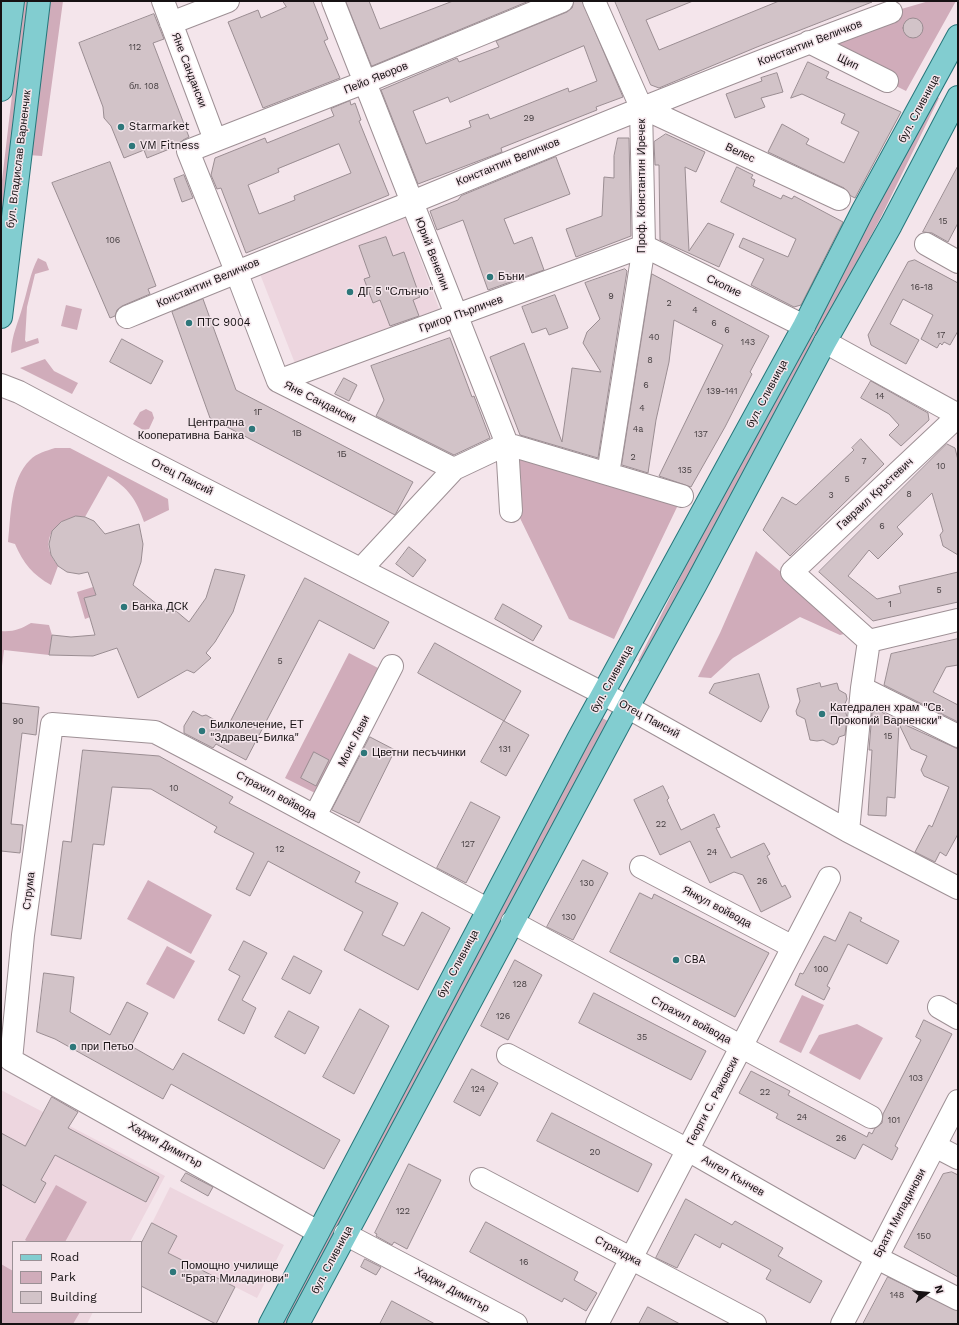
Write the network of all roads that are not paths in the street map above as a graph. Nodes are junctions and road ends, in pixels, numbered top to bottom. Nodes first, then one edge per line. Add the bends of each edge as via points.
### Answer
1 (13, 1) edge
2 (39, 1) edge
3 (163, 1) edge
4 (228, 1) edge
5 (333, 1) edge
6 (562, 1) edge
7 (594, 1) edge
8 (891, 12) dead end
9 (171, 22) junction
10 (958, 36) edge
11 (809, 42) junction
12 (887, 81) dead end
13 (365, 82) junction
14 (1, 90) edge
15 (958, 97) edge
16 (641, 108) junction
17 (215, 140) junction
18 (188, 151) joint
19 (839, 199) dead end
20 (412, 202) junction
21 (926, 244) dead end
22 (644, 246) junction
23 (958, 262) edge
24 (236, 271) junction
25 (457, 315) junction
26 (1, 317) edge
27 (128, 317) dead end
28 (804, 326) junction
29 (825, 342) junction
30 (278, 381) junction
31 (1, 385) edge
32 (958, 416) edge
33 (507, 444) junction
34 (454, 469) junction
35 (608, 474) junction
36 (682, 496) dead end
37 (511, 511) dead end
38 (362, 568) junction
39 (958, 620) edge
40 (869, 641) junction
41 (392, 666) dead end
42 (862, 688) junction
43 (604, 694) junction
44 (628, 707) junction
45 (52, 724) joint
46 (958, 736) edge
47 (315, 816) junction
48 (848, 830) junction
49 (641, 867) dead end
50 (829, 878) dead end
51 (958, 888) edge
52 (487, 909) junction
53 (512, 922) junction
54 (793, 947) junction
55 (939, 1007) dead end
56 (958, 1018) edge
57 (742, 1047) junction
58 (508, 1055) dead end
59 (11, 1060) joint
60 (958, 1101) edge
61 (871, 1117) dead end
62 (935, 1146) junction
63 (688, 1150) junction
64 (958, 1158) edge
65 (481, 1178) dead end
66 (318, 1232) junction
67 (345, 1234) junction
68 (632, 1258) junction
69 (876, 1258) junction
70 (958, 1299) edge
71 (270, 1324) edge
72 (298, 1324) edge
73 (516, 1324) edge
74 (597, 1324) edge
75 (755, 1324) edge
76 (842, 1324) edge

1 - 14 main road
2 - 26 main road, бул. Владислав Варненчик
3 - 9 street, Яне Сандански
4 - 9 street
5 - 13 street, Юрий Венелин
6 - 13 street, Пейо Яворов
7 - 16 street, Проф. Константин Иречек
8 - 11 street, Константин Величков
9 - 17 street, Яне Сандански
10 - 28 main road, бул. Сливница via 863,210
11 - 12 street, Щип
11 - 16 street, Константин Величков
13 - 17 street, Пейо Яворов
13 - 20 street, Юрий Венелин
15 - 29 main road, бул. Сливница via 891,225
16 - 19 street, Велес
16 - 20 street, Константин Величков
16 - 22 street, Проф. Константин Иречек
17 - 18 street, Пейо Яворов
18 - 24 street, Яне Сандански
20 - 24 street, Константин Величков
20 - 25 street, Юрий Венелин
21 - 23 street
22 - 25 street, Григор Пърличев
22 - 28 street, Скопие
22 - 35 street, Проф. Константин Иречек
24 - 27 street, Константин Величков
24 - 30 street, Яне Сандански
25 - 30 street, Григор Пърличев
25 - 33 street, Юрий Венелин
28 - 43 main road, бул. Сливница
29 - 32 street
29 - 44 main road, бул. Сливница
30 - 34 street, Яне Сандански
31 - 38 street, Отец Паисий
32 - 40 street, Гавраил Кръстевич via 792,572
33 - 34 street
33 - 35 street
33 - 37 street, Юрий Венелин
34 - 38 street
35 - 36 street
38 - 43 street, Отец Паисий
39 - 40 street
40 - 42 street
41 - 47 street, Моис Леви
42 - 46 street
42 - 48 street
43 - 44 street, Отец Паисий
43 - 52 main road, бул. Сливница
44 - 48 street, Отец Паисий
44 - 53 main road, бул. Сливница
45 - 47 street, Страхил войвода via 155,732
45 - 59 street, Струма via 23,935
47 - 52 street, Страхил войвода
48 - 51 street, Отец Паисий
49 - 54 street, Янкул войвода
50 - 54 street, Георги С. Раковски
52 - 66 main road, бул. Сливница
53 - 57 street, Страхил войвода
53 - 67 main road, бул. Сливница
54 - 57 street, Георги С. Раковски
55 - 56 street
57 - 61 street, Страхил войвода
57 - 63 street, Георги С. Раковски
58 - 63 street, Ангел Кънчев
59 - 66 street, Хаджи Димитър
60 - 62 street, Братя Миладинови
62 - 64 street
62 - 69 street, Братя Миладинови
63 - 68 street, Георги С. Раковски
63 - 69 street, Ангел Кънчев
65 - 68 street, Странджа
66 - 71 main road, бул. Сливница
67 - 72 main road, бул. Сливница
67 - 73 street, Хаджи Димитър
68 - 74 street, Георги С. Раковски
68 - 75 street, Странджа
69 - 70 street, Ангел Кънчев
69 - 76 street, Братя Миладинови

